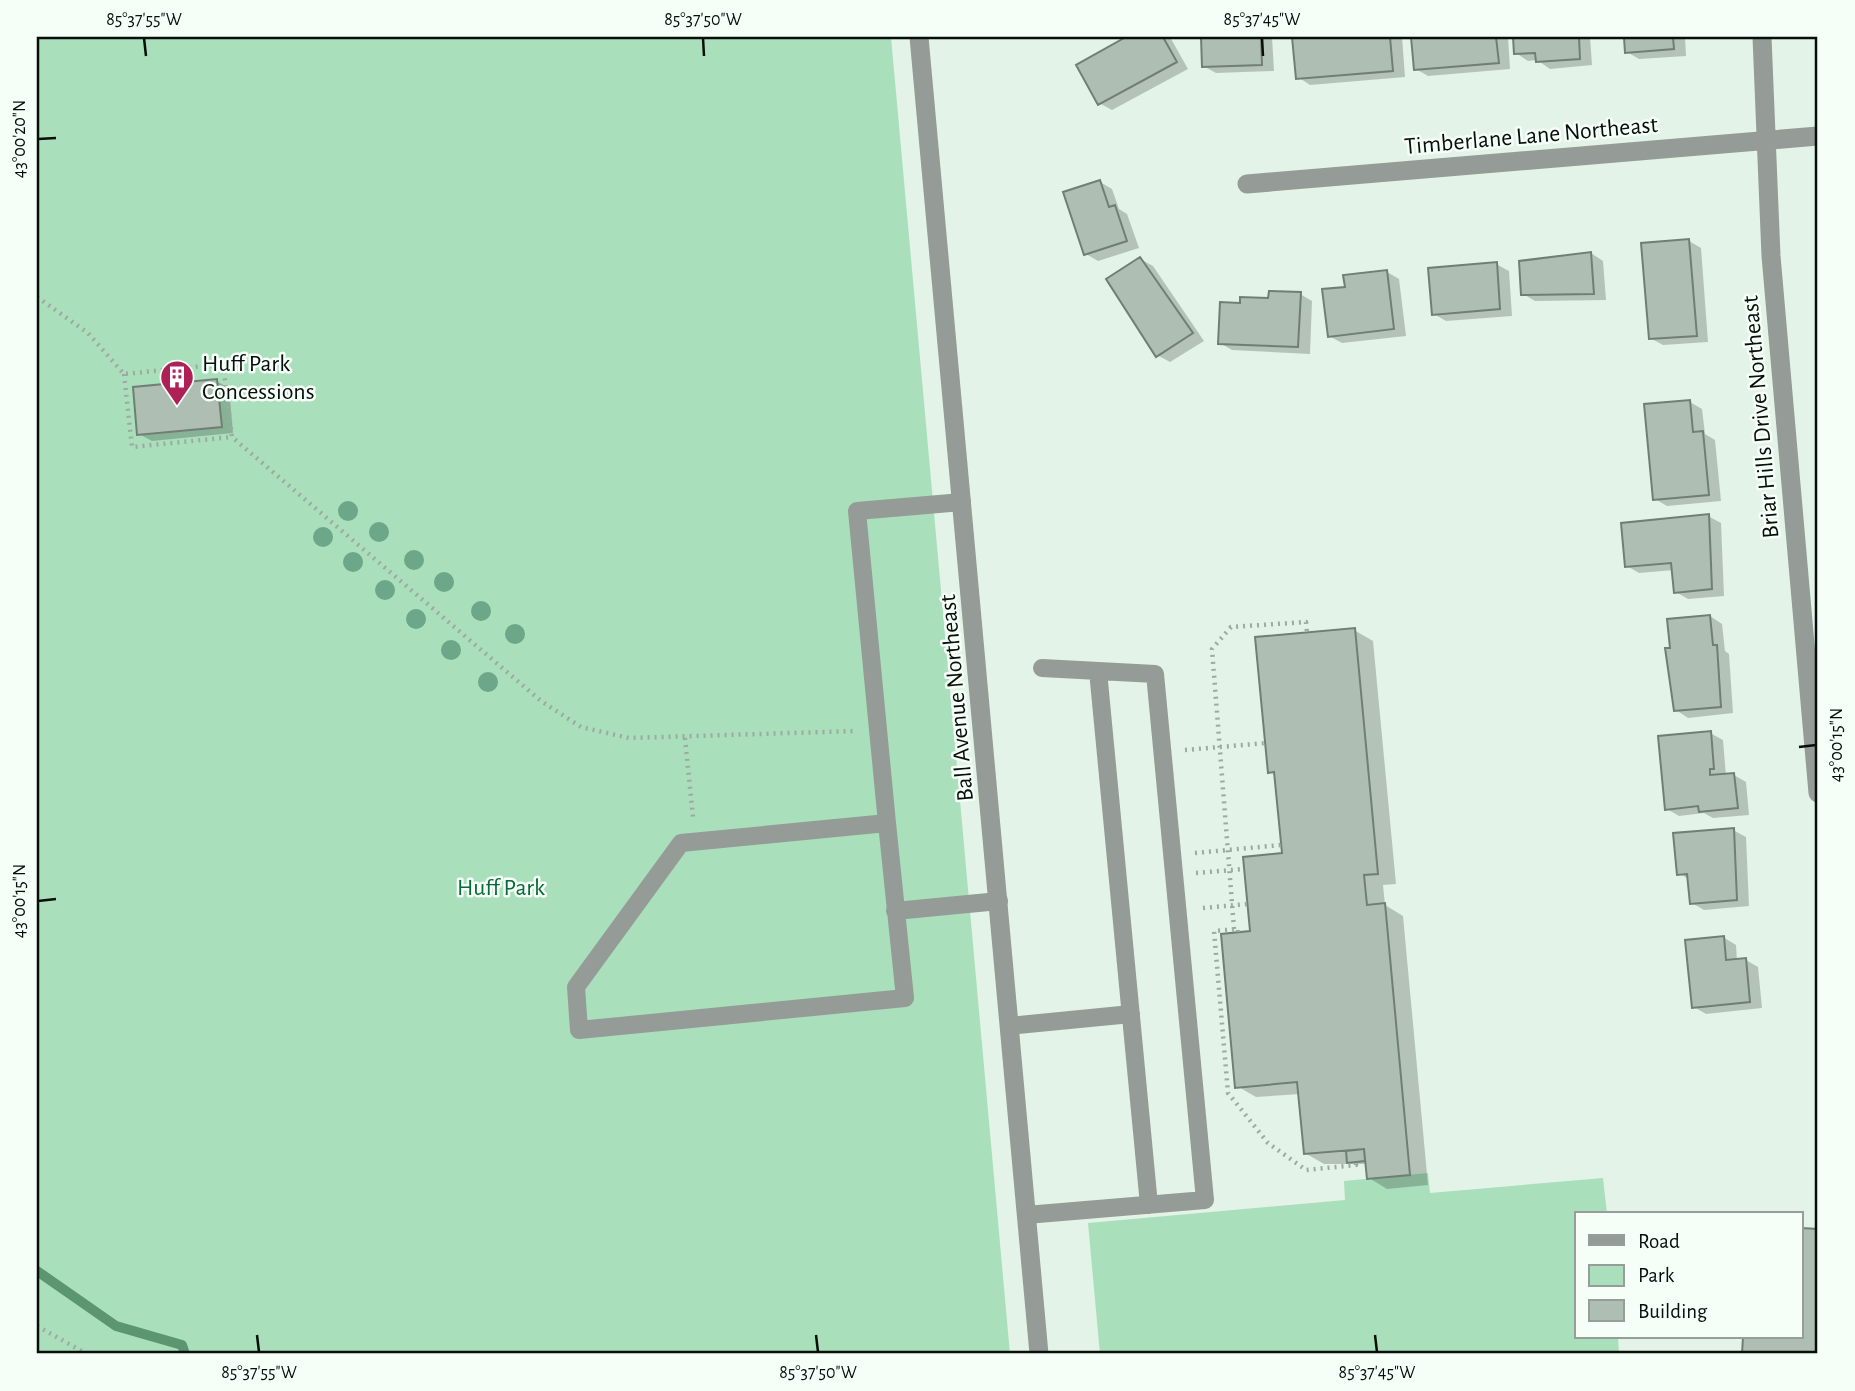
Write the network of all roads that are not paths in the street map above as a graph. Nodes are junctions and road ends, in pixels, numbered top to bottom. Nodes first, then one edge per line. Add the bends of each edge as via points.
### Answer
1 (919, 37) edge
2 (1762, 37) edge
3 (1818, 136) edge
4 (1766, 140) junction
5 (1247, 184) dead end
6 (962, 502) junction
7 (1810, 626) edge
8 (1042, 668) dead end
9 (1098, 671) junction
10 (1818, 793) edge
11 (887, 822) junction
12 (999, 901) junction
13 (895, 911) junction
14 (1131, 1014) junction
15 (1009, 1026) junction
16 (1149, 1205) junction
17 (1026, 1215) junction
18 (1039, 1354) edge

1 - 6 street, Ball Avenue Northeast
2 - 4 street, Briar Hills Drive Northeast
3 - 4 street, Timberlane Lane Northeast
4 - 5 street, Timberlane Lane Northeast
4 - 7 street, Briar Hills Drive Northeast via 1771,256
6 - 11 lane via 857,511
6 - 12 street, Ball Avenue Northeast
7 - 10 street, Briar Hills Drive Northeast
8 - 9 lane
9 - 14 lane
9 - 16 lane via 1155,674 1173,855 1205,1200
11 - 13 lane
11 - 13 lane via 681,843 576,987 579,1030 905,998
12 - 13 lane
12 - 15 street, Ball Avenue Northeast
14 - 15 lane
14 - 16 lane
15 - 17 street, Ball Avenue Northeast
16 - 17 lane
17 - 18 street, Ball Avenue Northeast

